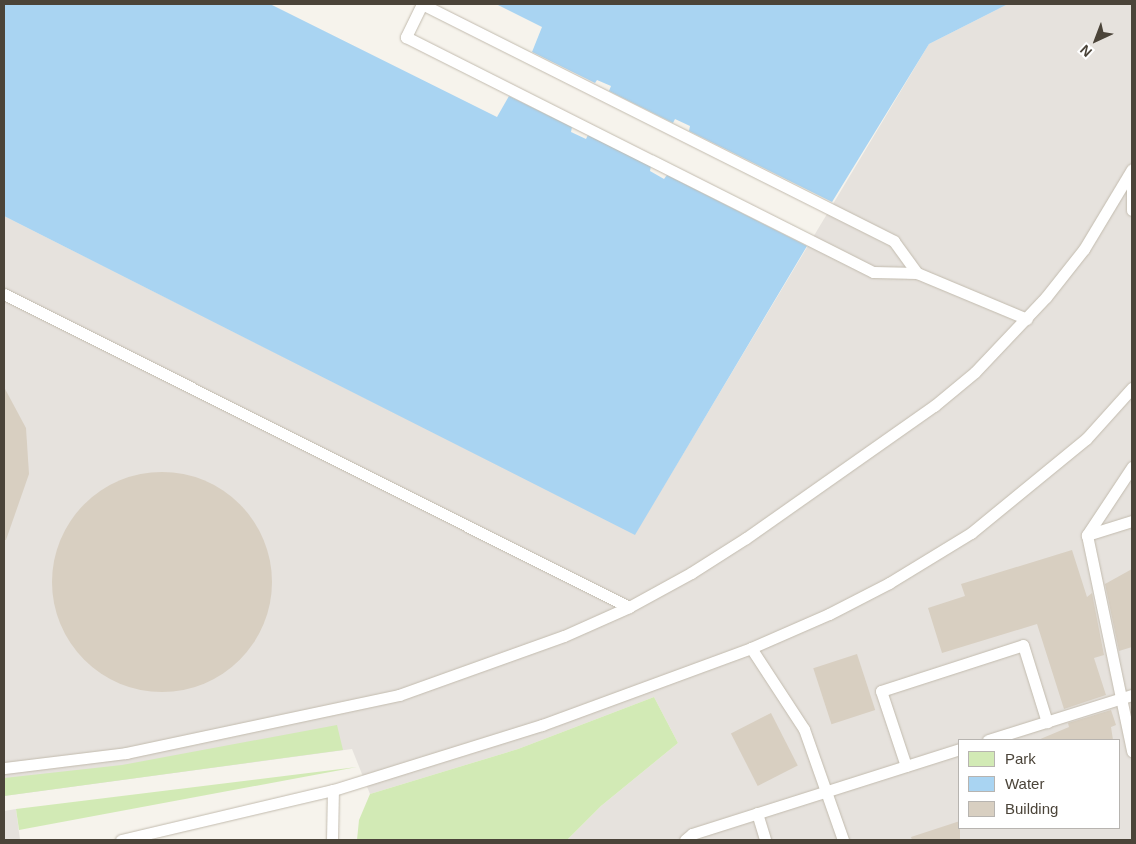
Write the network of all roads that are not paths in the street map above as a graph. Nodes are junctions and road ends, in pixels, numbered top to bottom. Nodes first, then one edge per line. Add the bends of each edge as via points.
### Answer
1 (1132, 169) edge
2 (1132, 173) edge
3 (1132, 210) edge
4 (917, 273) junction
5 (4, 294) edge
6 (1027, 319) junction
7 (1132, 388) edge
8 (1132, 467) edge
9 (1132, 521) edge
10 (1087, 535) junction
11 (629, 607) junction
12 (751, 648) junction
13 (1127, 697) edge
14 (1047, 722) junction
15 (991, 739) edge
16 (958, 750) edge
17 (1132, 751) edge
18 (906, 766) junction
19 (4, 768) edge
20 (333, 790) junction
21 (828, 791) junction
22 (757, 814) junction
23 (121, 840) edge
24 (332, 840) edge
25 (685, 840) edge
26 (765, 840) edge
27 (843, 840) edge

1 - 6 lane via 1084,249
2 - 3 lane
4 - 4 lane via 873,272 406,37 422,4 894,241
4 - 6 lane
5 - 11 lane
6 - 11 lane via 975,372 934,406 746,538
7 - 12 lane via 1086,439 971,533 880,587
8 - 10 lane
9 - 10 lane
10 - 13 lane
11 - 19 lane via 564,636 399,695 126,753
12 - 20 lane via 542,725
12 - 21 lane via 804,729
13 - 14 lane
13 - 17 lane
14 - 15 lane
14 - 18 lane via 1023,645 881,691
16 - 18 lane
18 - 21 lane
20 - 23 lane
20 - 24 lane
21 - 22 lane
21 - 27 lane
22 - 25 lane via 692,834
22 - 26 lane

